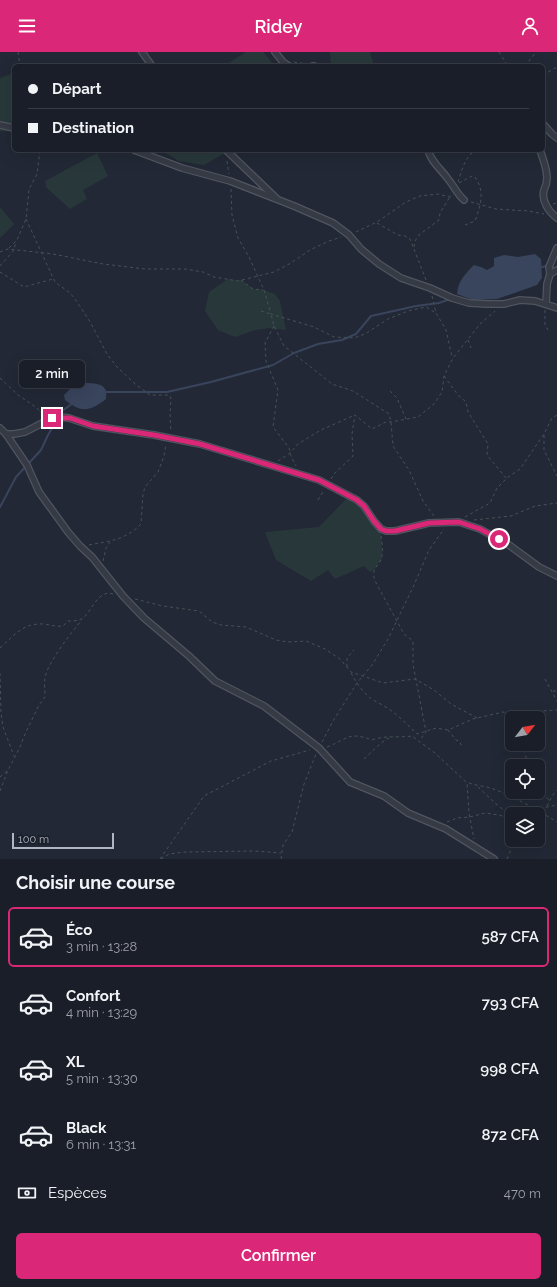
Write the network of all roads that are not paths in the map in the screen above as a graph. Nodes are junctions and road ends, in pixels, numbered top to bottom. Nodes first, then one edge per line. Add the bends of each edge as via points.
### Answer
1 (142, 52) edge
2 (276, 52) edge
3 (151, 64) edge
4 (289, 64) edge
5 (0, 125) edge
6 (545, 126) edge
7 (12, 128) edge
8 (557, 138) edge
9 (139, 152) edge
10 (228, 152) edge
11 (429, 152) edge
12 (541, 152) edge
13 (278, 199) junction
14 (464, 200) road end
15 (556, 218) edge
16 (557, 248) edge
17 (557, 270) edge
18 (550, 274) junction
19 (546, 304) junction
20 (557, 308) edge
21 (0, 428) edge
22 (6, 434) junction
23 (557, 576) edge
24 (494, 859) edge

1 - 3 street
2 - 4 street via 283,62
5 - 7 street
6 - 8 street
9 - 13 street
10 - 13 street
11 - 14 street via 431,159
12 - 15 street via 547,177 545,202
13 - 19 street via 333,223 349,235 361,250 401,278 452,298 469,303 504,304 520,300
16 - 18 street
17 - 18 street
18 - 19 street
19 - 20 street
21 - 22 street
22 - 23 street via 25,432 52,418 70,418 93,426 200,444 319,480 357,500 381,529 386,531 429,523 459,522 480,529 509,544 539,567
22 - 24 street via 27,465 39,492 80,546 144,618 215,681 264,706 319,748 350,782 384,796 408,814 446,829

